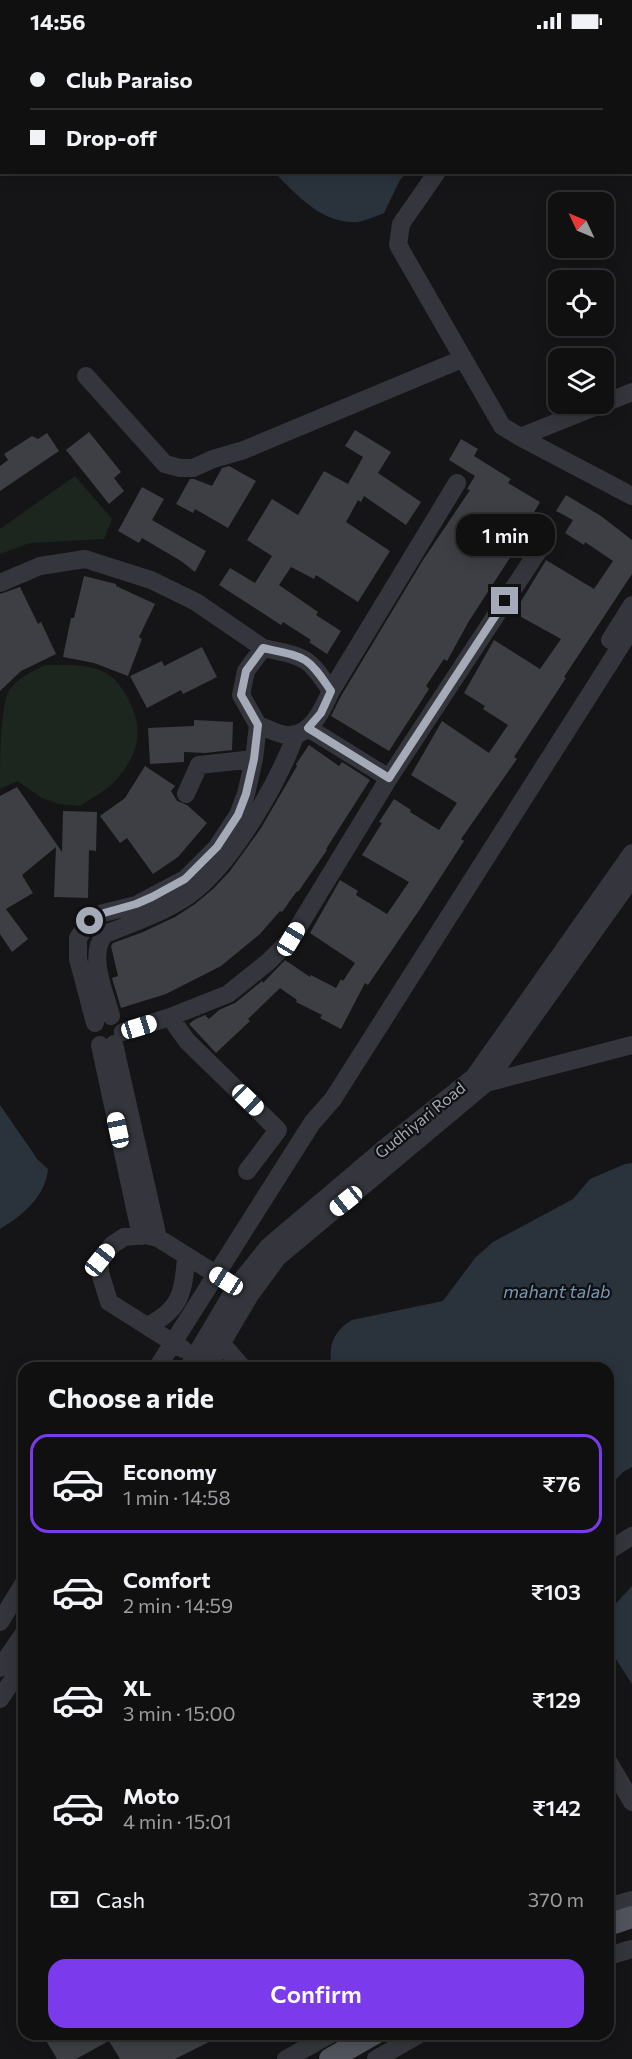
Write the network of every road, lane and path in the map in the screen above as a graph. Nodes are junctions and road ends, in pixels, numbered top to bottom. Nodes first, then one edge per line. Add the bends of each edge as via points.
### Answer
1 (436, 174) edge
2 (462, 359) junction
3 (86, 376) dead end
4 (632, 392) edge
5 (520, 437) junction
6 (457, 483) dead end
7 (632, 496) edge
8 (544, 542) dead end
9 (0, 583) edge
10 (632, 605) edge
11 (632, 628) edge
12 (263, 648) junction
13 (331, 691) junction
14 (258, 725) junction
15 (302, 731) junction
16 (254, 759) junction
17 (389, 778) junction
18 (186, 794) dead end
19 (223, 851) junction
20 (632, 853) edge
21 (632, 878) edge
22 (170, 1017) junction
23 (103, 1019) junction
24 (112, 1040) junction
25 (632, 1045) edge
26 (480, 1080) junction
27 (312, 1123) junction
28 (247, 1171) dead end
29 (150, 1237) junction
30 (186, 1256) junction
31 (215, 1274) junction
32 (236, 1287) junction
33 (147, 1326) junction
34 (173, 1342) junction
35 (221, 1342) junction
36 (161, 1362) edge
37 (195, 1362) edge
38 (198, 1362) edge
39 (199, 1362) edge
40 (238, 1362) edge
41 (632, 1536) edge
42 (614, 1547) edge
43 (18, 1593) edge
44 (0, 1622) edge
45 (18, 1642) edge
46 (0, 1668) edge
47 (18, 1672) edge
48 (0, 1699) edge
49 (614, 1771) edge
50 (632, 1802) edge
51 (632, 1900) edge
52 (614, 1905) edge
53 (632, 1917) edge
54 (614, 1923) edge
55 (632, 1949) edge
56 (614, 1954) edge
57 (320, 2040) edge
58 (363, 2040) edge
59 (409, 2040) edge
60 (286, 2059) edge
61 (330, 2059) edge
62 (376, 2059) edge

1 - 2 street via 401,224 398,245
2 - 3 street via 193,468 165,464
2 - 5 street via 502,426
4 - 5 street
5 - 7 street
6 - 13 street
8 - 17 street
9 - 12 street via 40,566 85,559 151,580 196,602
10 - 27 street via 321,1096
11 - 27 street via 333,1099
12 - 13 street via 307,660
12 - 14 street via 246,671 241,695
13 - 15 street via 321,713
14 - 15 street via 285,735
14 - 16 street
15 - 17 street
15 - 19 street via 251,823
16 - 18 street via 199,765
16 - 19 street via 246,794
17 - 22 street via 291,939 228,994
19 - 23 street via 185,879 136,904 90,921 78,938 78,959
20 - 26 street, Gudhiyari Road
21 - 26 street, Gudhiyari Road
22 - 24 street
22 - 28 street via 187,1041 278,1130
23 - 24 street via 118,1020
23 - 24 street via 93,1030 95,1038
24 - 29 street
25 - 26 street
26 - 32 street, Gudhiyari Road via 387,1146 269,1246
26 - 35 street, Gudhiyari Road via 278,1257
27 - 31 street
29 - 30 street
29 - 33 street via 124,1237 100,1260 109,1302
30 - 31 street
30 - 33 street via 183,1289 175,1307 163,1319
31 - 32 street
31 - 34 street
32 - 38 street, Gudhiyari Road
33 - 34 street
34 - 36 street
34 - 37 street
35 - 39 street, Gudhiyari Road
35 - 40 street
41 - 42 street
43 - 44 street
45 - 46 street
47 - 48 street
49 - 50 street
51 - 52 street
53 - 54 main road
55 - 56 street
57 - 60 street
58 - 61 main road
59 - 62 street

